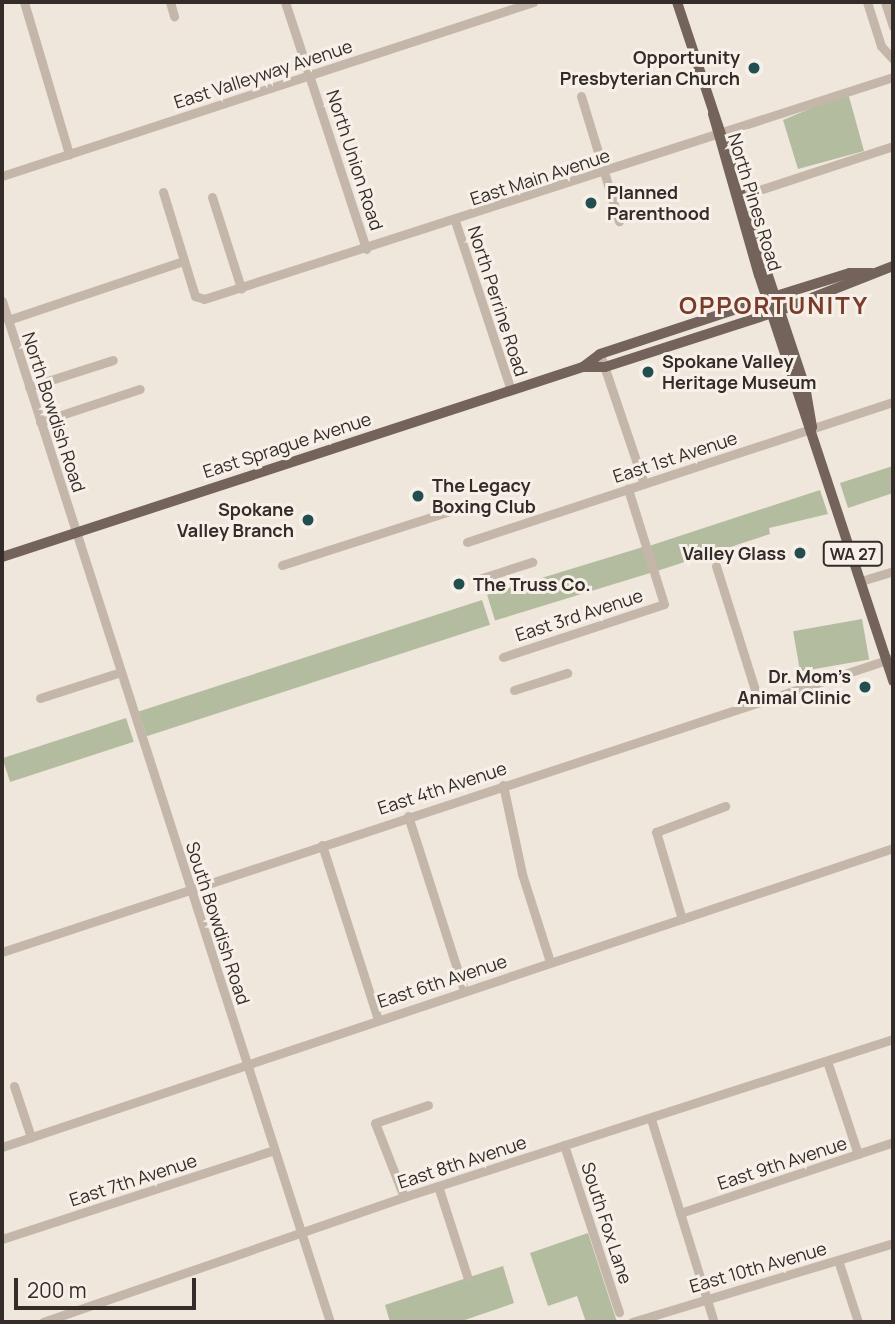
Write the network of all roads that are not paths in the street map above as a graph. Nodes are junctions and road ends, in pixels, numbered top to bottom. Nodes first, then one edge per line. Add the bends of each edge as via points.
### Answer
1 (24, 2) edge
2 (170, 2) edge
3 (285, 2) edge
4 (533, 2) edge
5 (677, 2) edge
6 (867, 2) edge
7 (885, 2) edge
8 (174, 16) dead end
9 (893, 27) edge
10 (893, 57) edge
11 (311, 74) junction
12 (893, 78) edge
13 (581, 96) dead end
14 (719, 134) junction
15 (893, 146) edge
16 (69, 154) junction
17 (604, 173) junction
18 (2, 176) edge
19 (163, 192) dead end
20 (744, 195) junction
21 (212, 197) dead end
22 (619, 221) dead end
23 (455, 222) junction
24 (366, 249) junction
25 (183, 261) junction
26 (893, 266) edge
27 (874, 273) junction
28 (241, 288) junction
29 (771, 297) junction
30 (2, 301) edge
31 (776, 312) junction
32 (8, 320) junction
33 (600, 354) junction
34 (113, 360) dead end
35 (583, 367) junction
36 (605, 367) junction
37 (29, 387) junction
38 (140, 389) dead end
39 (511, 390) junction
40 (893, 402) edge
41 (40, 422) junction
42 (812, 427) junction
43 (644, 484) junction
44 (628, 489) junction
45 (456, 509) dead end
46 (75, 533) junction
47 (467, 542) dead end
48 (2, 557) edge
49 (532, 562) dead end
50 (282, 565) dead end
51 (716, 566) dead end
52 (893, 571) edge
53 (479, 579) dead end
54 (861, 581) junction
55 (503, 657) dead end
56 (890, 659) edge
57 (121, 672) junction
58 (567, 673) dead end
59 (893, 681) edge
60 (514, 690) dead end
61 (40, 698) dead end
62 (759, 702) junction
63 (503, 785) junction
64 (725, 806) dead end
65 (408, 816) junction
66 (322, 845) junction
67 (893, 848) edge
68 (191, 888) junction
69 (682, 919) junction
70 (2, 952) edge
71 (550, 962) junction
72 (464, 990) junction
73 (378, 1018) junction
74 (893, 1039) edge
75 (827, 1061) junction
76 (247, 1064) junction
77 (14, 1086) dead end
78 (428, 1105) dead end
79 (650, 1119) junction
80 (31, 1137) junction
81 (893, 1142) edge
82 (564, 1145) junction
83 (2, 1147) edge
84 (274, 1150) junction
85 (858, 1154) junction
86 (439, 1186) junction
87 (404, 1197) junction
88 (680, 1213) junction
89 (301, 1235) junction
90 (2, 1239) edge
91 (893, 1243) edge
92 (838, 1259) junction
93 (467, 1276) dead end
94 (706, 1298) junction
95 (619, 1312) dead end
96 (43, 1322) edge
97 (330, 1322) edge
98 (632, 1322) edge
99 (714, 1322) edge
100 (858, 1322) edge

1 - 16 street
2 - 8 street
3 - 11 street, North Union Road
4 - 11 street, East Valleyway Avenue
5 - 14 main road, North Pines Road / WA 27
6 - 10 street via 881,46
7 - 9 street
11 - 16 street, East Valleyway Avenue
11 - 24 street, North Union Road
12 - 14 street, East Main Avenue
13 - 17 street
14 - 17 street, East Main Avenue
14 - 20 main road, North Pines Road / WA 27
14 - 29 main road, North Pines Road / WA 27
15 - 20 street
16 - 18 street, East Valleyway Avenue
17 - 22 street
17 - 23 street, East Main Avenue
19 - 25 street
20 - 29 main road, North Pines Road / WA 27
21 - 28 street
23 - 24 street, East Main Avenue
23 - 39 street, North Perrine Road
24 - 28 street, East Main Avenue
25 - 28 street, East Main Avenue via 195,296
25 - 32 street
26 - 27 main road, East Sprague Avenue
27 - 29 main road, East Sprague Avenue via 850,273
27 - 31 main road, East Sprague Avenue
29 - 31 main road, WA 27
29 - 33 main road, East Sprague Avenue
30 - 32 street, North Bowdish Road
31 - 36 main road, East Sprague Avenue
31 - 42 main road, WA 27
32 - 37 street, North Bowdish Road
33 - 35 main road, East Sprague Avenue
33 - 36 street
34 - 37 street
35 - 36 main road, East Sprague Avenue
35 - 39 main road, East Sprague Avenue
36 - 43 street
37 - 41 street, North Bowdish Road
38 - 41 street
39 - 46 main road, East Sprague Avenue
40 - 42 street, East 1st Avenue
41 - 46 street, North Bowdish Road
42 - 43 street, East 1st Avenue
42 - 54 main road, WA 27
43 - 44 street, East 1st Avenue
44 - 47 street, East 1st Avenue
44 - 55 street, East 3rd Avenue via 664,604
45 - 50 street
46 - 48 main road, East Sprague Avenue
46 - 57 street, South Bowdish Road
49 - 53 street
51 - 62 street
52 - 54 street
54 - 56 main road, WA 27
56 - 59 main road, WA 27
56 - 62 street, East 4th Avenue
57 - 61 street
57 - 68 street, South Bowdish Road
58 - 60 street
62 - 63 street, East 4th Avenue
63 - 65 street, East 4th Avenue
63 - 71 street via 522,874
64 - 69 street via 656,832
65 - 66 street, East 4th Avenue
65 - 72 street
66 - 68 street, East 4th Avenue
66 - 73 street
67 - 69 street, East 6th Avenue
68 - 70 street, East 4th Avenue
68 - 76 street, South Bowdish Road
69 - 71 street, East 6th Avenue
71 - 72 street, East 6th Avenue
72 - 73 street, East 6th Avenue
73 - 76 street, East 6th Avenue
74 - 75 street, East 8th Avenue
75 - 79 street, East 8th Avenue
75 - 85 street
76 - 80 street, East 6th Avenue
76 - 84 street, South Bowdish Road
77 - 80 street
78 - 87 street via 375,1123
79 - 82 street, East 8th Avenue
79 - 88 street
80 - 83 street, East 6th Avenue
81 - 85 street, East 9th Avenue
82 - 86 street, East 8th Avenue
82 - 95 street, South Fox Lane
84 - 89 street, South Bowdish Road
84 - 90 street, East 7th Avenue
85 - 88 street, East 9th Avenue
86 - 87 street, East 8th Avenue
86 - 93 street
87 - 89 street, East 8th Avenue
88 - 94 street
89 - 96 street, East 8th Avenue
89 - 97 street, South Bowdish Road
91 - 92 street, East 10th Avenue
92 - 94 street, East 10th Avenue
92 - 100 street
94 - 98 street, East 10th Avenue
94 - 99 street

